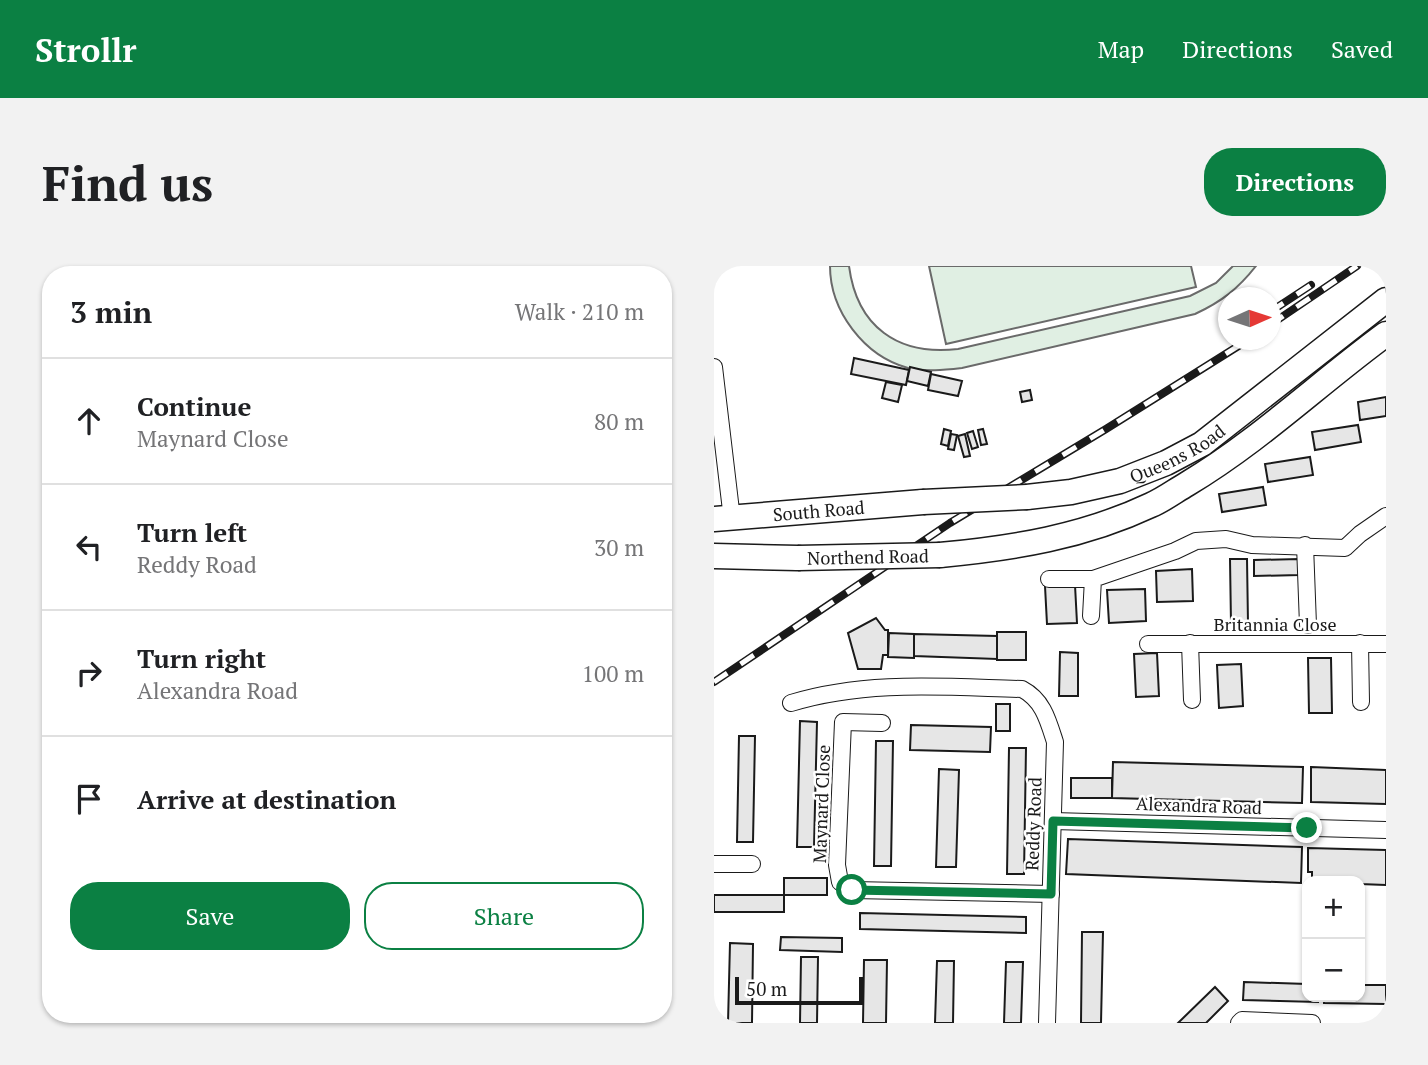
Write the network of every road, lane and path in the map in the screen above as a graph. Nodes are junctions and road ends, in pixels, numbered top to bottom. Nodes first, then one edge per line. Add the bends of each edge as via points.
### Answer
1 (1386, 300) edge
2 (1386, 334) edge
3 (714, 367) edge
4 (923, 502) joint
5 (1386, 516) edge
6 (723, 519) edge
7 (1306, 545) junction
8 (940, 555) joint
9 (714, 556) edge
10 (1049, 579) dead end
11 (1093, 579) junction
12 (1091, 616) dead end
13 (1308, 625) dead end
14 (1190, 643) junction
15 (1360, 643) junction
16 (1148, 644) dead end
17 (1386, 645) edge
18 (1192, 700) dead end
19 (1361, 702) dead end
20 (790, 703) dead end
21 (882, 723) dead end
22 (1053, 821) junction
23 (1386, 830) edge
24 (714, 864) edge
25 (752, 864) dead end
26 (1051, 894) junction
27 (1240, 1021) edge
28 (1047, 1023) edge
29 (1312, 1023) edge

1 - 4 main road, Queens Road, bridge via 1202,444 1166,463 1120,481 1071,492
2 - 8 main road, Queens Road via 1221,464 1152,505 1036,543
3 - 6 street
4 - 6 main road, South Road
5 - 7 street via 1346,548
7 - 11 street via 1196,541
7 - 13 street
8 - 9 main road, Northend Road, bridge
10 - 11 street
11 - 12 street
14 - 15 street, Britannia Close
14 - 16 street, Britannia Close
14 - 18 street, Britannia Close
15 - 17 street, Britannia Close
15 - 19 street, Britannia Close
20 - 22 street, Reddy Road via 896,685 1022,689 1045,712 1055,742
21 - 26 street, Maynard Close via 843,722 839,882 852,890
22 - 23 street, Alexandra Road
22 - 26 street, Reddy Road
24 - 25 street
26 - 28 street, Reddy Road
27 - 29 street

